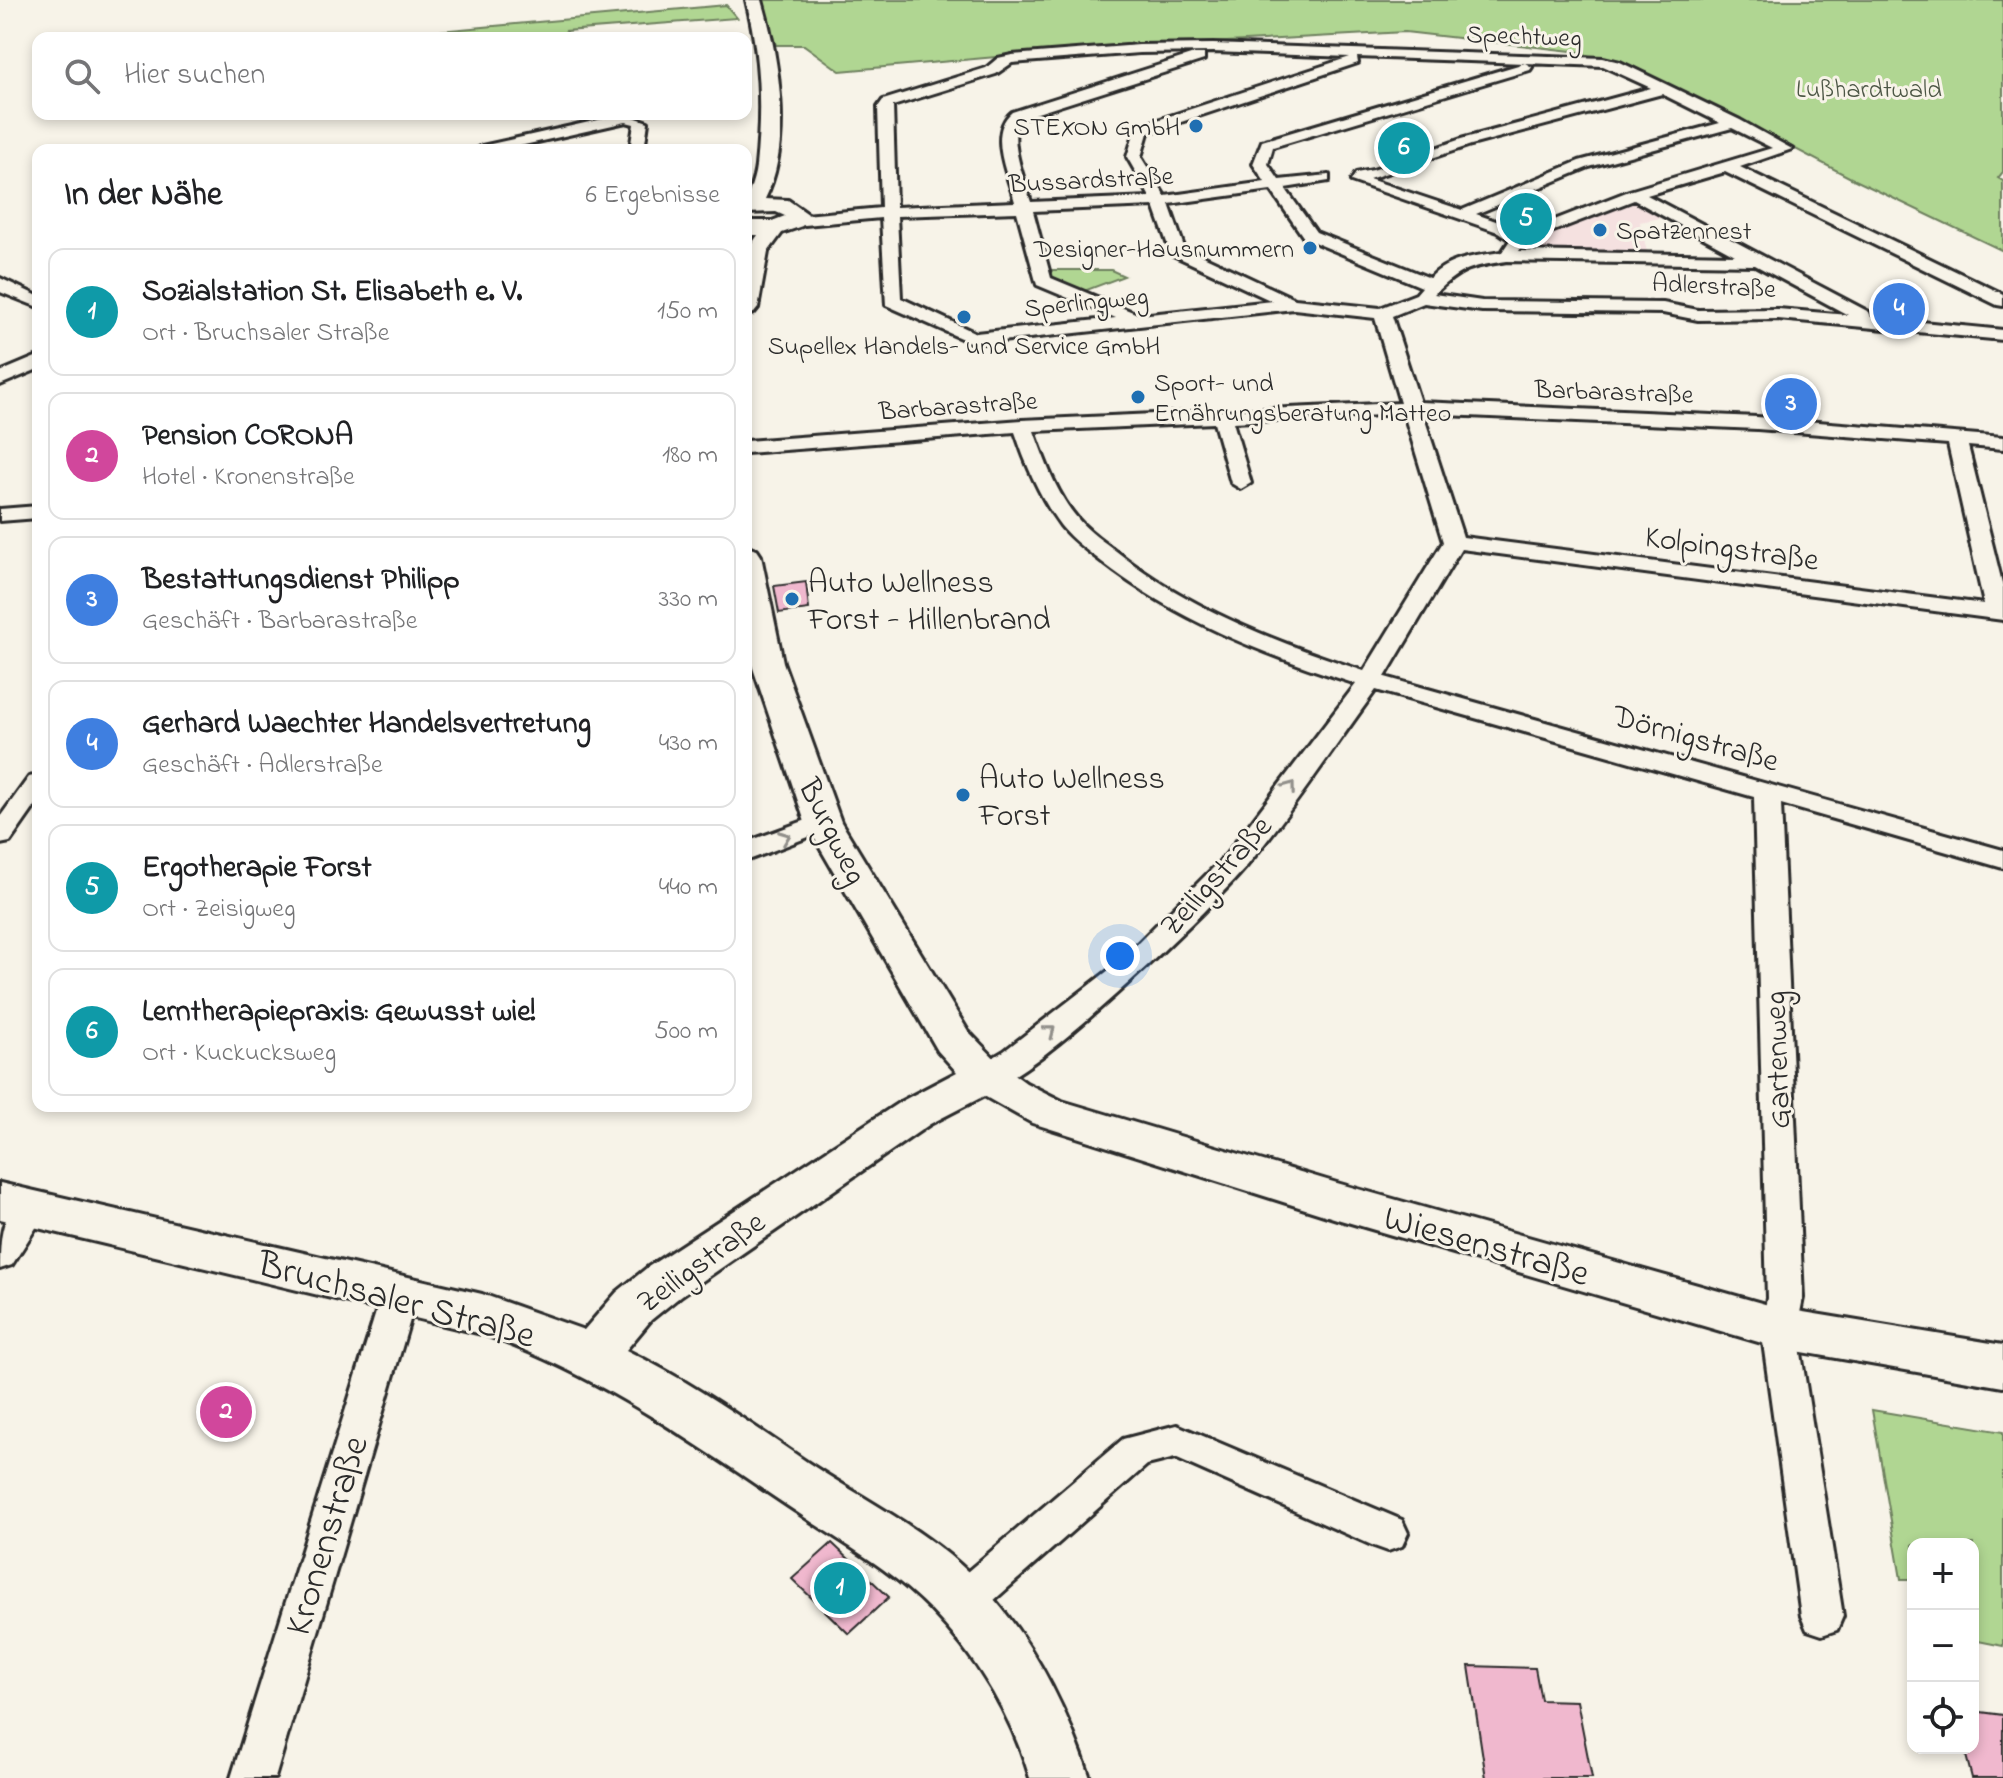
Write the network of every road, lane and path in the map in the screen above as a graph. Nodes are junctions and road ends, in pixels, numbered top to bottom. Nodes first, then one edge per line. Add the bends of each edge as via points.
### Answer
1 (751, 3) edge
2 (1213, 48) junction
3 (1359, 54) junction
4 (1543, 59) junction
5 (1664, 89) junction
6 (617, 120) edge
7 (634, 120) edge
8 (1735, 123) junction
9 (509, 144) edge
10 (638, 144) edge
11 (1726, 166) junction
12 (1344, 177) junction
13 (765, 179) junction
14 (1274, 186) junction
15 (1634, 194) junction
16 (1160, 201) junction
17 (752, 208) edge
18 (1022, 208) junction
19 (890, 212) junction
20 (785, 216) junction
21 (1465, 216) junction
22 (752, 217) edge
23 (1519, 239) junction
24 (752, 243) edge
25 (757, 252) junction
26 (1507, 256) junction
27 (1762, 260) junction
28 (752, 277) edge
29 (0, 283) edge
30 (1428, 292) junction
31 (32, 300) edge
32 (2003, 301) edge
33 (1294, 304) junction
34 (1382, 314) junction
35 (1871, 321) junction
36 (1141, 322) junction
37 (2003, 335) edge
38 (32, 366) edge
39 (0, 379) edge
40 (1413, 408) junction
41 (1222, 417) junction
42 (1022, 426) junction
43 (1956, 438) junction
44 (2003, 443) edge
45 (752, 447) edge
46 (1241, 483) dead end
47 (32, 512) edge
48 (0, 515) edge
49 (1454, 542) junction
50 (752, 596) edge
51 (2000, 613) edge
52 (1371, 680) junction
53 (32, 791) edge
54 (1767, 792) junction
55 (823, 822) junction
56 (0, 836) edge
57 (752, 850) edge
58 (2003, 859) edge
59 (986, 1076) junction
60 (15, 1205) edge
61 (0, 1255) edge
62 (400, 1293) junction
63 (1779, 1328) junction
64 (592, 1356) junction
65 (2003, 1366) edge
66 (1388, 1533) dead end
67 (961, 1603) junction
68 (1822, 1616) dead end
69 (253, 1778) edge
70 (1060, 1778) edge

1 - 13 street via 766,44 770,78
2 - 3 street, Spechtweg
2 - 18 street via 1209,54 1017,115 1006,136
2 - 19 street, Spechtweg via 1003,61 991,71 888,103
3 - 4 street, Spechtweg
3 - 16 street via 1335,67 1141,130 1134,157
4 - 5 street, Spechtweg via 1603,62
4 - 14 street via 1267,144 1260,164
5 - 8 street, Spechtweg
5 - 12 street, Bussardstraße via 1466,142 1376,174
6 - 9 street
7 - 10 street via 641,122
8 - 11 street, Spechtweg via 1785,149
8 - 21 street via 1584,164
11 - 15 street
11 - 32 street
12 - 14 street, Bussardstraße
12 - 21 street
13 - 17 street
13 - 20 street
14 - 16 street, Bussardstraße
14 - 30 street via 1310,235
15 - 23 street
15 - 27 street
16 - 18 street, Bussardstraße
16 - 33 street via 1177,250
18 - 19 street, Bussardstraße
18 - 36 street via 1043,281
19 - 20 street, Bussardstraße
19 - 36 street, Sperlingweg via 892,301 974,339
20 - 22 street
20 - 25 street
21 - 23 street
23 - 26 street
24 - 25 street
25 - 28 street
26 - 27 street
26 - 30 street via 1467,262 1443,274
27 - 35 street
29 - 31 street
30 - 34 street
30 - 35 street, Adlerstraße via 1482,306 1663,308 1698,315
33 - 34 street, Sperlingweg
33 - 36 street, Sperlingweg
34 - 40 street
35 - 37 street, Adlerstraße
38 - 39 street
40 - 41 street, Barbarastraße
40 - 43 street, Barbarastraße
40 - 49 street
41 - 42 street, Barbarastraße
41 - 46 street
42 - 45 street, Barbarastraße
42 - 52 street, Dörnigstraße via 1039,472 1075,530 1150,588 1247,639
43 - 44 street, Barbarastraße
43 - 51 street
47 - 48 street
49 - 51 street, Kolpingstraße
49 - 52 street, Zeiligstraße
50 - 55 street, Burgweg via 767,662
52 - 54 street, Dörnigstraße
59 -> 52 street, Zeiligstraße via 1128,970 1235,862
53 - 56 street
54 - 58 street, Dörnigstraße
54 - 63 street, Gartenweg via 1785,1298
57 -> 55 street
55 - 59 street, Burgweg via 953,1041
59 - 63 street, Wiesenstraße via 1047,1112
59 - 64 street, Zeiligstraße via 915,1113 665,1281 634,1306
60 - 61 street
60 - 62 street, Bruchsaler Straße
62 - 64 street, Bruchsaler Straße via 495,1318
62 - 69 street, Kronenstraße
63 - 65 street, Wiesenstraße
63 - 68 street, Gartenweg
64 - 67 street, Bruchsaler Straße via 669,1400 909,1557
66 - 67 street via 1177,1441 1136,1451
67 - 70 street, Bruchsaler Straße via 1012,1668

